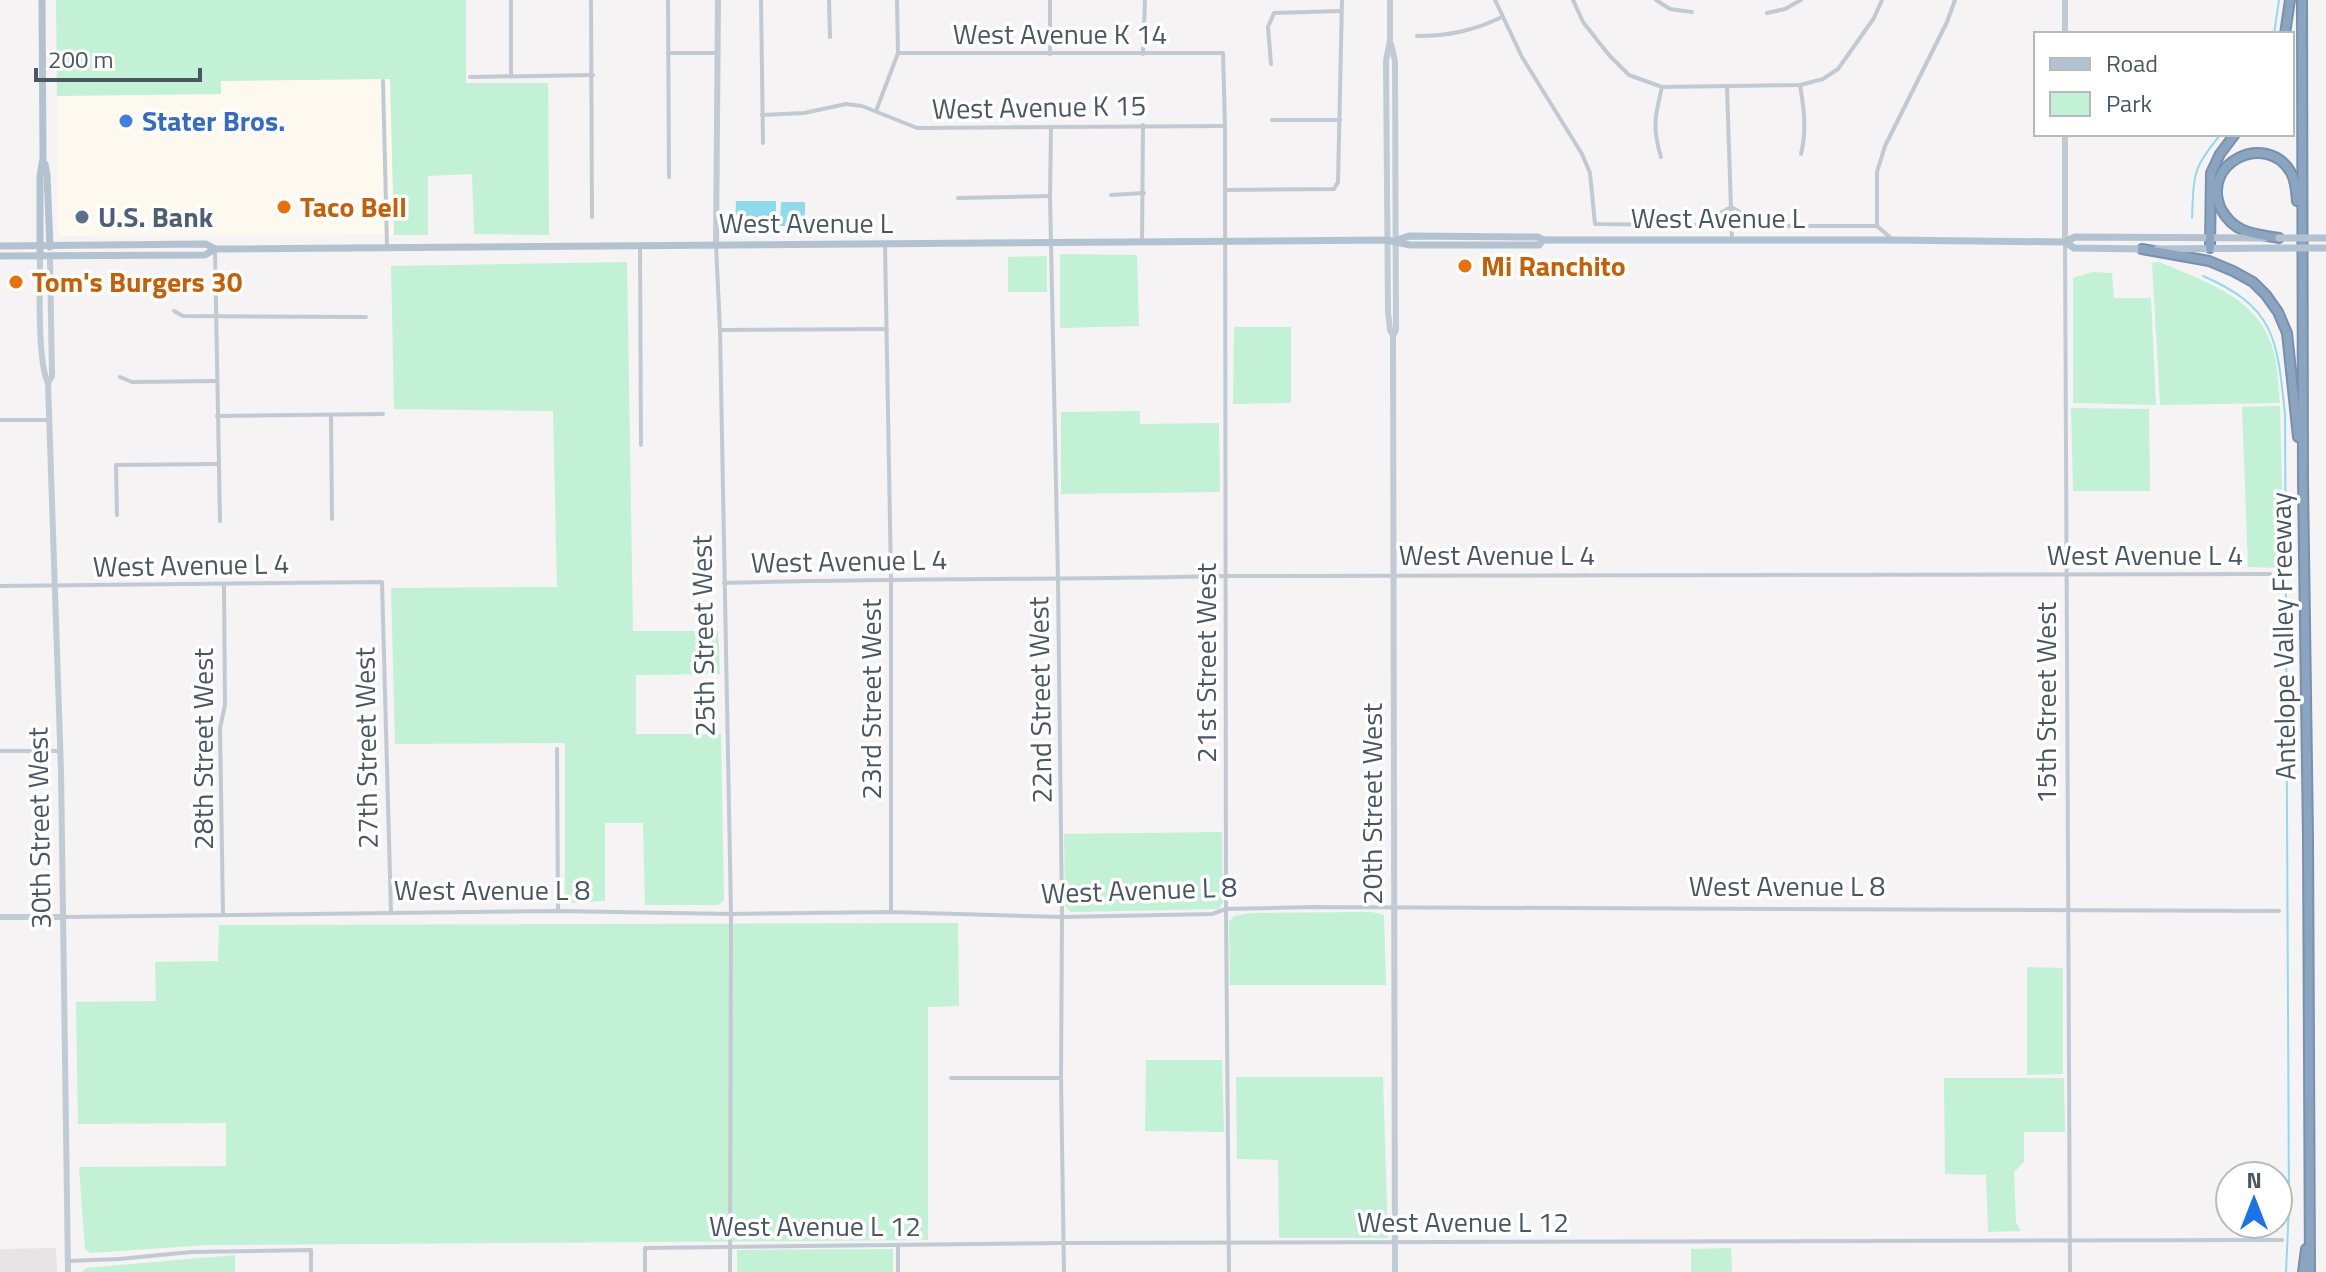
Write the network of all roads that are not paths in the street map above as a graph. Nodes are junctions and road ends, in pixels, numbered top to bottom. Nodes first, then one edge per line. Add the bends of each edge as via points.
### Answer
1 (42, 0) edge
2 (511, 0) edge
3 (591, 0) edge
4 (668, 0) edge
5 (718, 0) edge
6 (761, 0) edge
7 (829, 0) edge
8 (897, 0) edge
9 (1050, 0) edge
10 (1145, 0) edge
11 (1342, 0) edge
12 (1390, 0) edge
13 (1495, 0) edge
14 (1573, 0) edge
15 (1656, 0) edge
16 (1801, 0) edge
17 (1882, 0) edge
18 (1955, 0) edge
19 (2065, 0) edge
20 (2290, 0) edge
21 (2302, 0) edge
22 (1341, 11) junction
23 (1692, 12) dead end
24 (1767, 13) dead end
25 (1502, 17) junction
26 (2065, 32) edge
27 (2285, 32) edge
28 (1417, 36) dead end
29 (830, 37) dead end
30 (668, 53) junction
31 (718, 53) junction
32 (898, 53) junction
33 (1223, 53) joint
34 (1143, 54) junction
35 (1050, 55) junction
36 (1271, 64) dead end
37 (593, 75) junction
38 (511, 76) junction
39 (470, 77) dead end
40 (383, 81) dead end
41 (1800, 85) junction
42 (1727, 86) junction
43 (1662, 87) junction
44 (876, 111) junction
45 (762, 115) junction
46 (1272, 120) dead end
47 (1340, 120) junction
48 (1143, 125) junction
49 (1225, 126) junction
50 (1051, 128) junction
51 (2065, 136) edge
52 (2234, 136) edge
53 (763, 143) dead end
54 (1801, 154) dead end
55 (1661, 157) dead end
56 (43, 158) junction
57 (669, 177) dead end
58 (1225, 190) junction
59 (1144, 193) junction
60 (1111, 195) dead end
61 (1050, 196) junction
62 (958, 198) dead end
63 (1731, 207) junction
64 (592, 217) dead end
65 (1877, 226) junction
66 (2210, 238) junction
67 (2279, 238) junction
68 (2326, 238) edge
69 (1392, 240) junction
70 (1732, 240) junction
71 (1893, 240) junction
72 (1225, 241) junction
73 (1142, 242) junction
74 (2065, 242) junction
75 (1051, 243) junction
76 (40, 245) junction
77 (50, 245) junction
78 (716, 245) junction
79 (885, 245) junction
80 (0, 246) edge
81 (640, 246) junction
82 (387, 247) junction
83 (2210, 248) junction
84 (2326, 248) edge
85 (215, 249) junction
86 (2142, 249) junction
87 (0, 256) edge
88 (40, 256) junction
89 (50, 256) junction
90 (2303, 297) junction
91 (174, 311) dead end
92 (216, 317) junction
93 (366, 317) dead end
94 (887, 329) junction
95 (720, 330) junction
96 (120, 377) dead end
97 (216, 381) junction
98 (48, 383) junction
99 (383, 414) dead end
100 (217, 416) junction
101 (331, 416) junction
102 (0, 420) edge
103 (51, 420) junction
104 (641, 445) dead end
105 (218, 464) junction
106 (2303, 482) junction
107 (117, 515) dead end
108 (332, 519) dead end
109 (220, 521) dead end
110 (2270, 574) dead end
111 (1393, 575) junction
112 (2067, 575) junction
113 (1226, 576) junction
114 (891, 578) junction
115 (1058, 580) junction
116 (382, 582) joint
117 (724, 583) junction
118 (224, 585) junction
119 (0, 586) edge
120 (56, 586) junction
121 (557, 749) dead end
122 (0, 751) edge
123 (60, 751) junction
124 (1394, 907) junction
125 (1226, 909) junction
126 (2070, 909) junction
127 (558, 911) junction
128 (2279, 911) dead end
129 (891, 912) junction
130 (391, 913) junction
131 (223, 914) junction
132 (731, 914) junction
133 (0, 917) edge
134 (63, 917) junction
135 (1062, 917) junction
136 (951, 1078) dead end
137 (1061, 1078) junction
138 (2310, 1237) junction
139 (2282, 1240) dead end
140 (1395, 1242) junction
141 (2069, 1242) junction
142 (1064, 1243) junction
143 (1229, 1243) junction
144 (898, 1245) junction
145 (730, 1247) junction
146 (68, 1261) junction
147 (68, 1272) edge
148 (311, 1272) edge
149 (645, 1272) edge
150 (730, 1272) edge
151 (898, 1272) edge
152 (1064, 1272) edge
153 (1229, 1272) edge
154 (1395, 1272) edge
155 (2070, 1272) edge
156 (2303, 1272) edge
157 (2310, 1272) edge

1 - 56 main road, 30th Street West
2 - 38 street
3 - 37 street
4 - 30 street
5 - 31 main road, 25th Street West
6 - 45 street
7 - 29 street
8 - 32 street
9 - 35 street
10 - 34 street
11 - 22 street
12 - 69 main road, 20th Street West via 1386,61
13 - 25 street
14 - 43 street via 1583,22 1629,75
15 - 23 street via 1670,9
16 - 24 street
17 - 41 street via 1838,69
18 - 65 street via 1885,146 1877,172
19 - 26 main road
20 - 27 highway
21 - 90 highway, Antelope Valley Freeway
22 - 36 street via 1274,13 1268,27
22 - 47 street
25 - 28 street via 1465,32
25 - 63 street, West Avenue L via 1582,154 1590,173 1595,224 1699,225
30 - 31 street
30 - 57 street
31 - 78 main road, 25th Street West
32 - 35 street, West Avenue K 14
32 - 44 street
33 - 34 street, West Avenue K 14
33 - 49 street, 21st Street West
34 - 35 street, West Avenue K 14
37 - 38 street
37 - 64 street
38 - 39 street
40 - 82 street
41 - 42 street
41 - 54 street via 1805,115
42 - 43 street
42 - 63 street
43 - 55 street via 1654,135
44 - 45 street, West Avenue K 15 via 846,104
44 - 50 street, West Avenue K 15 via 917,128
45 - 53 street
46 - 47 street
47 - 58 street via 1334,189
48 - 49 street, West Avenue K 15
48 - 50 street, West Avenue K 15
48 - 59 street
49 - 58 street, 21st Street West
50 - 61 street, 22nd Street West
51 - 74 main road, 15th Street West
52 - 66 highway via 2211,173
56 - 76 main road, 30th Street West
56 - 77 main road, 30th Street West
58 - 72 street, 21st Street West
59 - 60 street
59 - 73 street
61 - 62 street
61 - 75 street, 22nd Street West
63 - 65 street, West Avenue L via 1764,226
63 - 70 street
65 - 71 street
66 - 67 main road, West Avenue L
66 - 74 main road, West Avenue L via 2075,237
66 - 83 highway
67 - 68 main road, West Avenue L, bridge
67 - 90 highway via 2229,222 2218,200 2218,180 2229,163 2245,155 2268,155 2289,169 2295,181
69 - 70 main road, West Avenue L
69 - 72 main road, West Avenue L
69 - 111 main road, 20th Street West via 1388,312 1393,336
70 - 71 main road, West Avenue L
71 - 74 main road, West Avenue L
72 - 73 main road, West Avenue L
72 - 113 street, 21st Street West
73 - 75 main road, West Avenue L
74 - 86 main road, West Avenue L via 2074,248
74 - 112 street, 15th Street West
75 - 79 main road, West Avenue L
75 - 115 street, 22nd Street West
76 - 77 main road, West Avenue L
76 - 80 main road, West Avenue L
76 - 88 main road, 30th Street West
77 - 85 main road, West Avenue L via 206,244
77 - 89 main road, 30th Street West
78 - 79 main road, West Avenue L
78 - 81 main road, West Avenue L
78 - 95 street, 25th Street West
79 - 94 street, 23rd Street West
81 - 82 main road, West Avenue L
81 - 104 street
82 - 85 main road, West Avenue L
83 - 84 main road, West Avenue L, bridge
83 - 86 main road, West Avenue L
85 - 89 main road, West Avenue L via 205,255
85 - 92 street
86 - 106 highway via 2209,261 2233,271 2253,282 2278,312 2287,333
87 - 88 main road, West Avenue L
88 - 89 main road, West Avenue L
88 - 98 main road, 30th Street West
89 - 98 main road, 30th Street West
90 - 106 highway, Antelope Valley Freeway
91 - 92 street
92 - 93 street
92 - 97 street
94 - 95 street
94 - 114 street, 23rd Street West
95 - 117 street, 25th Street West
96 - 97 street via 132,382
97 - 100 street
98 - 103 main road, 30th Street West
99 - 101 street
100 - 101 street
100 - 105 street
101 - 108 street
102 - 103 street
103 - 120 main road, 30th Street West
105 - 107 street via 116,465
105 - 109 street
106 - 138 highway, Antelope Valley Freeway
110 - 112 street, West Avenue L 4
111 - 112 street, West Avenue L 4
111 - 113 street, West Avenue L 4
111 - 124 main road, 20th Street West
112 - 126 street, 15th Street West
113 - 115 street, West Avenue L 4
113 - 125 street, 21st Street West
114 - 115 street, West Avenue L 4
114 - 117 street, West Avenue L 4
114 - 129 street, 23rd Street West
115 - 135 street, 22nd Street West
116 - 118 street, West Avenue L 4
116 - 130 street, 27th Street West
117 - 132 street, 25th Street West
118 - 120 street, West Avenue L 4
118 - 131 street, 28th Street West
119 - 120 street, West Avenue L 4
120 - 123 main road, 30th Street West
121 - 127 street
122 - 123 street
123 - 134 main road, 30th Street West
124 - 125 street, West Avenue L 8
124 - 126 street, West Avenue L 8
124 - 140 main road, 20th Street West
125 - 135 street, West Avenue L 8 via 1212,914
125 - 143 street, 21st Street West
126 - 128 street, West Avenue L 8
126 - 141 street, 15th Street West
127 - 130 street, West Avenue L 8
127 - 132 street, West Avenue L 8
129 - 132 street, West Avenue L 8
129 - 135 street, West Avenue L 8
130 - 131 street, West Avenue L 8
131 - 134 street, West Avenue L 8
132 - 145 street, 25th Street West
133 - 134 main road, West Avenue L 8
134 - 146 main road, 30th Street West
135 - 137 street, 22nd Street West
136 - 137 street
137 - 142 street, 22nd Street West
138 - 156 highway
138 - 157 highway, Antelope Valley Freeway
139 - 141 street, West Avenue L 12
140 - 141 street, West Avenue L 12
140 - 143 street, West Avenue L 12
140 - 154 main road, 20th Street West
141 - 155 street, 15th Street West
142 - 143 street, West Avenue L 12
142 - 144 street, West Avenue L 12
142 - 152 street, 22nd Street West
143 - 153 street, 21st Street West
144 - 145 street, West Avenue L 12
144 - 151 street
145 - 149 street, West Avenue L 12 via 645,1248
145 - 150 street, 25th Street West
146 - 147 main road, 30th Street West
146 - 148 street via 311,1250

